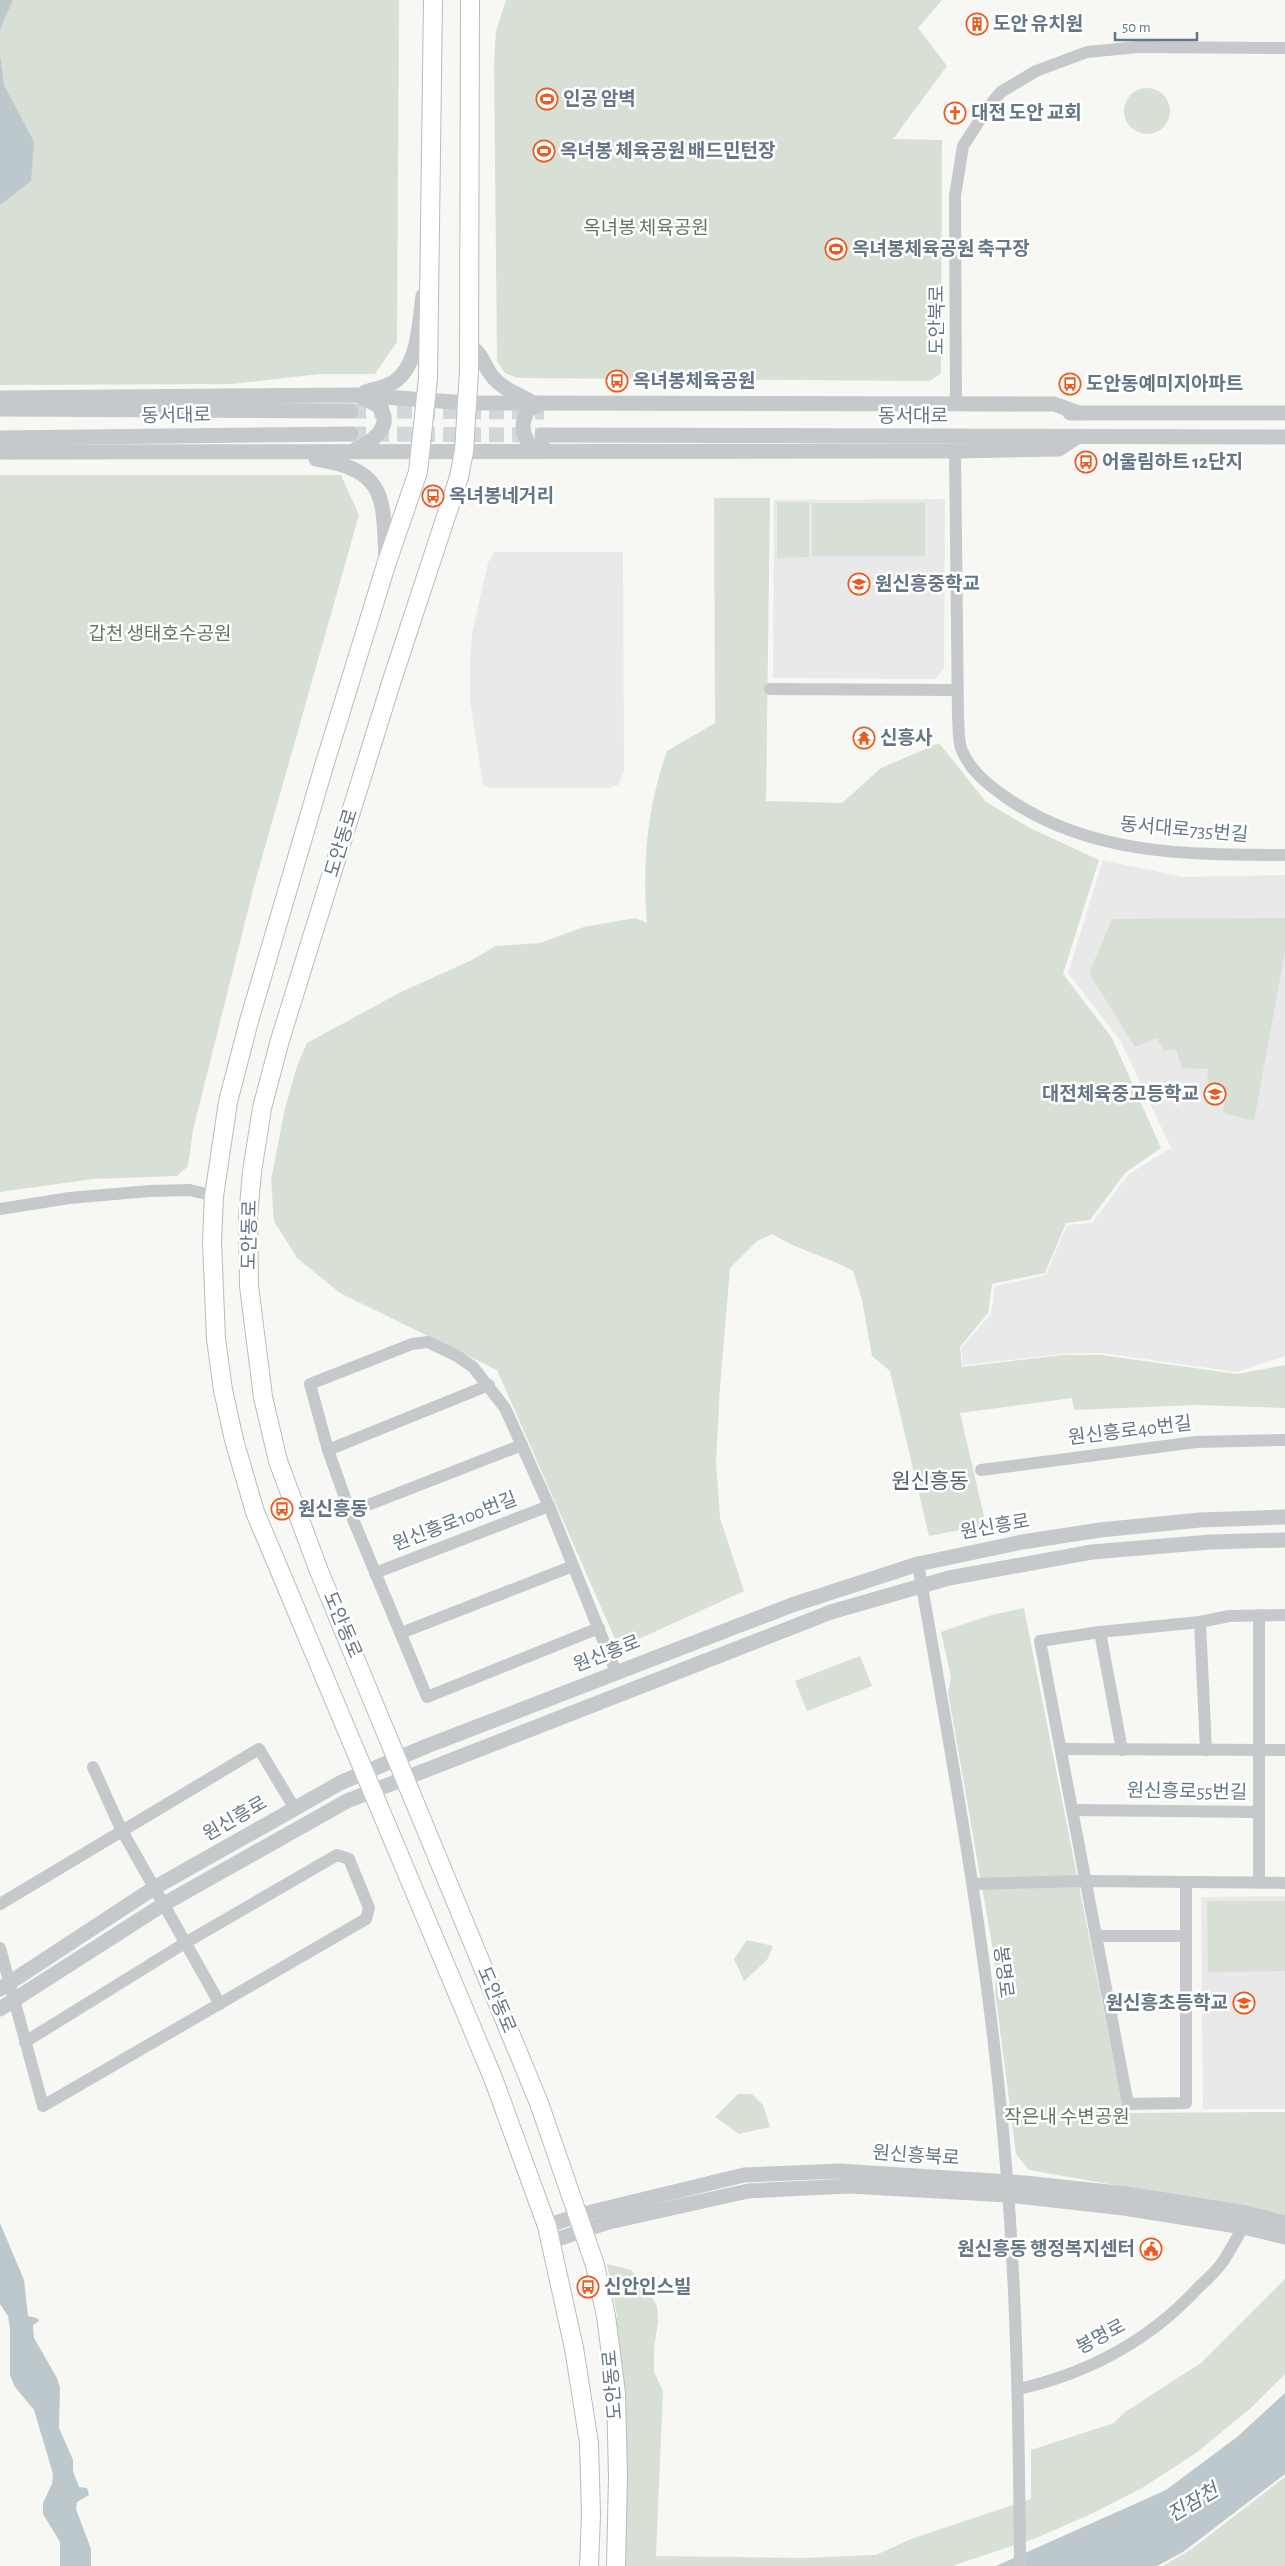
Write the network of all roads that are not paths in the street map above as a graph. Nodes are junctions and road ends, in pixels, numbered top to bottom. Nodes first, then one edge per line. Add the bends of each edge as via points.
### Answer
1 (433, 0) edge
2 (470, 0) edge
3 (1285, 48) edge
4 (430, 258) junction
5 (468, 344) junction
6 (357, 395) junction
7 (0, 398) edge
8 (427, 399) junction
9 (467, 402) junction
10 (531, 402) junction
11 (956, 404) junction
12 (549, 407) junction
13 (0, 409) edge
14 (351, 411) tunnel mouth
15 (1079, 413) junction
16 (1285, 413) edge
17 (351, 434) tunnel mouth
18 (542, 435) tunnel mouth
19 (1077, 436) junction
20 (1285, 437) edge
21 (0, 438) edge
22 (422, 451) junction
23 (464, 451) junction
24 (955, 451) junction
25 (0, 452) edge
26 (348, 452) junction
27 (556, 452) junction
28 (275, 453) junction
29 (386, 565) junction
30 (770, 689) dead end
31 (957, 690) junction
32 (1285, 854) edge
33 (214, 1196) junction
34 (0, 1209) edge
35 (489, 1385) junction
36 (1285, 1440) edge
37 (522, 1445) junction
38 (328, 1450) junction
39 (981, 1470) dead end
40 (549, 1506) junction
41 (350, 1512) junction
42 (1285, 1517) edge
43 (1285, 1540) edge
44 (918, 1564) junction
45 (573, 1566) junction
46 (375, 1573) junction
47 (922, 1585) junction
48 (1259, 1615) junction
49 (1285, 1615) edge
50 (1200, 1622) junction
51 (599, 1628) junction
52 (1100, 1632) junction
53 (400, 1633) junction
54 (616, 1672) junction
55 (1062, 1749) junction
56 (1122, 1750) junction
57 (1206, 1750) junction
58 (1259, 1750) junction
59 (1285, 1750) edge
60 (398, 1758) junction
61 (93, 1767) dead end
62 (364, 1772) junction
63 (405, 1777) junction
64 (372, 1790) junction
65 (295, 1809) junction
66 (1073, 1810) junction
67 (1259, 1812) junction
68 (121, 1829) junction
69 (1084, 1881) junction
70 (1186, 1882) junction
71 (1259, 1883) junction
72 (1285, 1883) edge
73 (973, 1884) junction
74 (154, 1888) junction
75 (0, 1904) edge
76 (164, 1904) junction
77 (1096, 1936) junction
78 (1186, 1936) junction
79 (185, 1943) junction
80 (0, 1948) edge
81 (4, 1986) edge
82 (13, 1999) junction
83 (220, 2004) junction
84 (0, 2009) edge
85 (25, 2042) junction
86 (1008, 2189) junction
87 (581, 2222) junction
88 (1285, 2223) edge
89 (1243, 2227) junction
90 (550, 2233) junction
91 (1285, 2237) edge
92 (1019, 2388) junction
93 (589, 2566) edge
94 (616, 2566) edge
95 (1020, 2566) edge

1 - 4 main road, 도안동로
2 - 5 main road, 도안동로
3 - 11 street, 도안북로 via 1138,47 1096,50 1057,61 1001,92 963,146 955,196
4 - 6 street via 413,355 402,376 392,384
4 - 8 main road, 도안동로
5 - 9 main road, 도안동로
5 - 10 street via 480,352 493,376
6 - 7 street
6 - 8 street
6 - 26 street via 378,406 382,428 372,442
8 - 9 street
8 - 22 main road, 도안동로
9 - 10 street
9 - 23 main road, 도안동로
10 - 12 street
11 - 12 street
11 - 15 street via 1054,404
12 - 15 street, 동서대로
12 - 27 street via 540,403 528,410 522,422 523,435 530,446
13 - 14 street, 동서대로
15 - 16 street, 동서대로
17 - 21 street, 동서대로
18 - 19 street, 동서대로
19 - 20 street, 동서대로
19 - 24 street via 1059,449
22 - 23 street
22 - 26 street
22 - 29 main road, 도안동로 via 418,472
23 - 27 street
23 - 60 main road, 도안동로 via 457,482 280,1040 262,1108 248,1217 256,1347 263,1397 278,1460 319,1571
24 - 27 street
24 - 31 street, 동서대로735번길
25 - 28 street
26 - 28 street
28 - 29 street via 350,466 374,484 383,512
29 - 33 main road, 도안동로 via 249,1021 228,1102
30 - 31 street
31 - 32 street, 동서대로735번길 via 961,748 976,774 1039,817 1067,830 1117,845 1208,855
33 - 34 street via 190,1190 150,1191 69,1198
33 - 62 main road, 도안동로 via 212,1242 216,1330 223,1390 248,1493
35 - 37 street, 원신흥로100번길 via 505,1408
35 - 38 street
35 - 38 street, 원신흥로100번길 via 473,1367 428,1342 412,1344 310,1384
36 - 39 street, 원신흥로40번길 via 1196,1442
37 - 40 street, 원신흥로100번길
37 - 41 street
38 - 41 street
40 - 45 street, 원신흥로100번길
40 - 46 street, 원신흥로100번길
41 - 46 street
42 - 44 street, 원신흥로 via 1200,1520 1100,1530
43 - 47 street, 원신흥로 via 1211,1542 1092,1552
44 - 47 street, 봉명로
44 - 54 street, 원신흥로 via 792,1605
45 - 51 street, 원신흥로100번길
45 - 53 street
46 - 53 street
47 - 63 street, 원신흥로 via 831,1612
47 - 73 street, 봉명로
48 - 49 street
48 - 50 street via 1229,1616
48 - 58 street
50 - 52 street
50 - 57 street
51 - 53 street via 427,1697
51 - 54 street, 원신흥로100번길
52 - 55 street via 1040,1641
52 - 56 street
54 - 60 street, 원신흥로
55 - 56 street
55 - 66 street
56 - 57 street
57 - 58 street
58 - 59 street
58 - 67 street
60 - 62 street, 원신흥로
60 - 63 main road, 도안동로
61 - 68 street
62 - 64 main road, 도안동로
62 - 65 street, 원신흥로
63 - 64 street, 원신흥로
63 - 87 main road, 도안동로 via 539,2103
64 - 76 street, 원신흥로
64 - 90 main road, 도안동로 via 493,2078
65 - 68 street via 259,1749
65 - 74 street, 원신흥로
66 - 67 street, 원신흥로55번길
66 - 69 street
67 - 71 street, 원신흥로55번길
68 - 74 street
68 - 75 street
69 - 70 street
69 - 73 street
69 - 77 street
70 - 71 street
70 - 78 street
71 - 72 street
73 - 86 street, 봉명로
74 - 76 street
74 - 81 street, 원신흥로
76 - 79 street
76 - 82 street, 원신흥로
77 - 78 street
77 - 78 street via 1128,2104 1186,2103
79 - 83 street
79 - 83 street via 337,1855 349,1860 369,1908 366,1919
79 - 85 street
80 - 81 street
81 - 82 street
82 - 84 street, 원신흥로
82 - 85 street
83 - 85 street via 43,2106
86 - 87 street, 원신흥북로 via 849,2186 748,2191
86 - 88 street, 원신흥북로 via 1127,2194 1246,2213
86 - 89 street, 원신흥북로
86 - 92 street, 봉명로
87 - 90 street, 원신흥북로
87 - 94 main road, 도안동로 via 606,2316 616,2393
89 - 91 street, 원신흥북로
89 - 92 street, 봉명로 via 1223,2261 1183,2304 1148,2333 1104,2360 1057,2380
90 - 93 main road, 도안동로 via 589,2442
92 - 95 street, 봉명로

